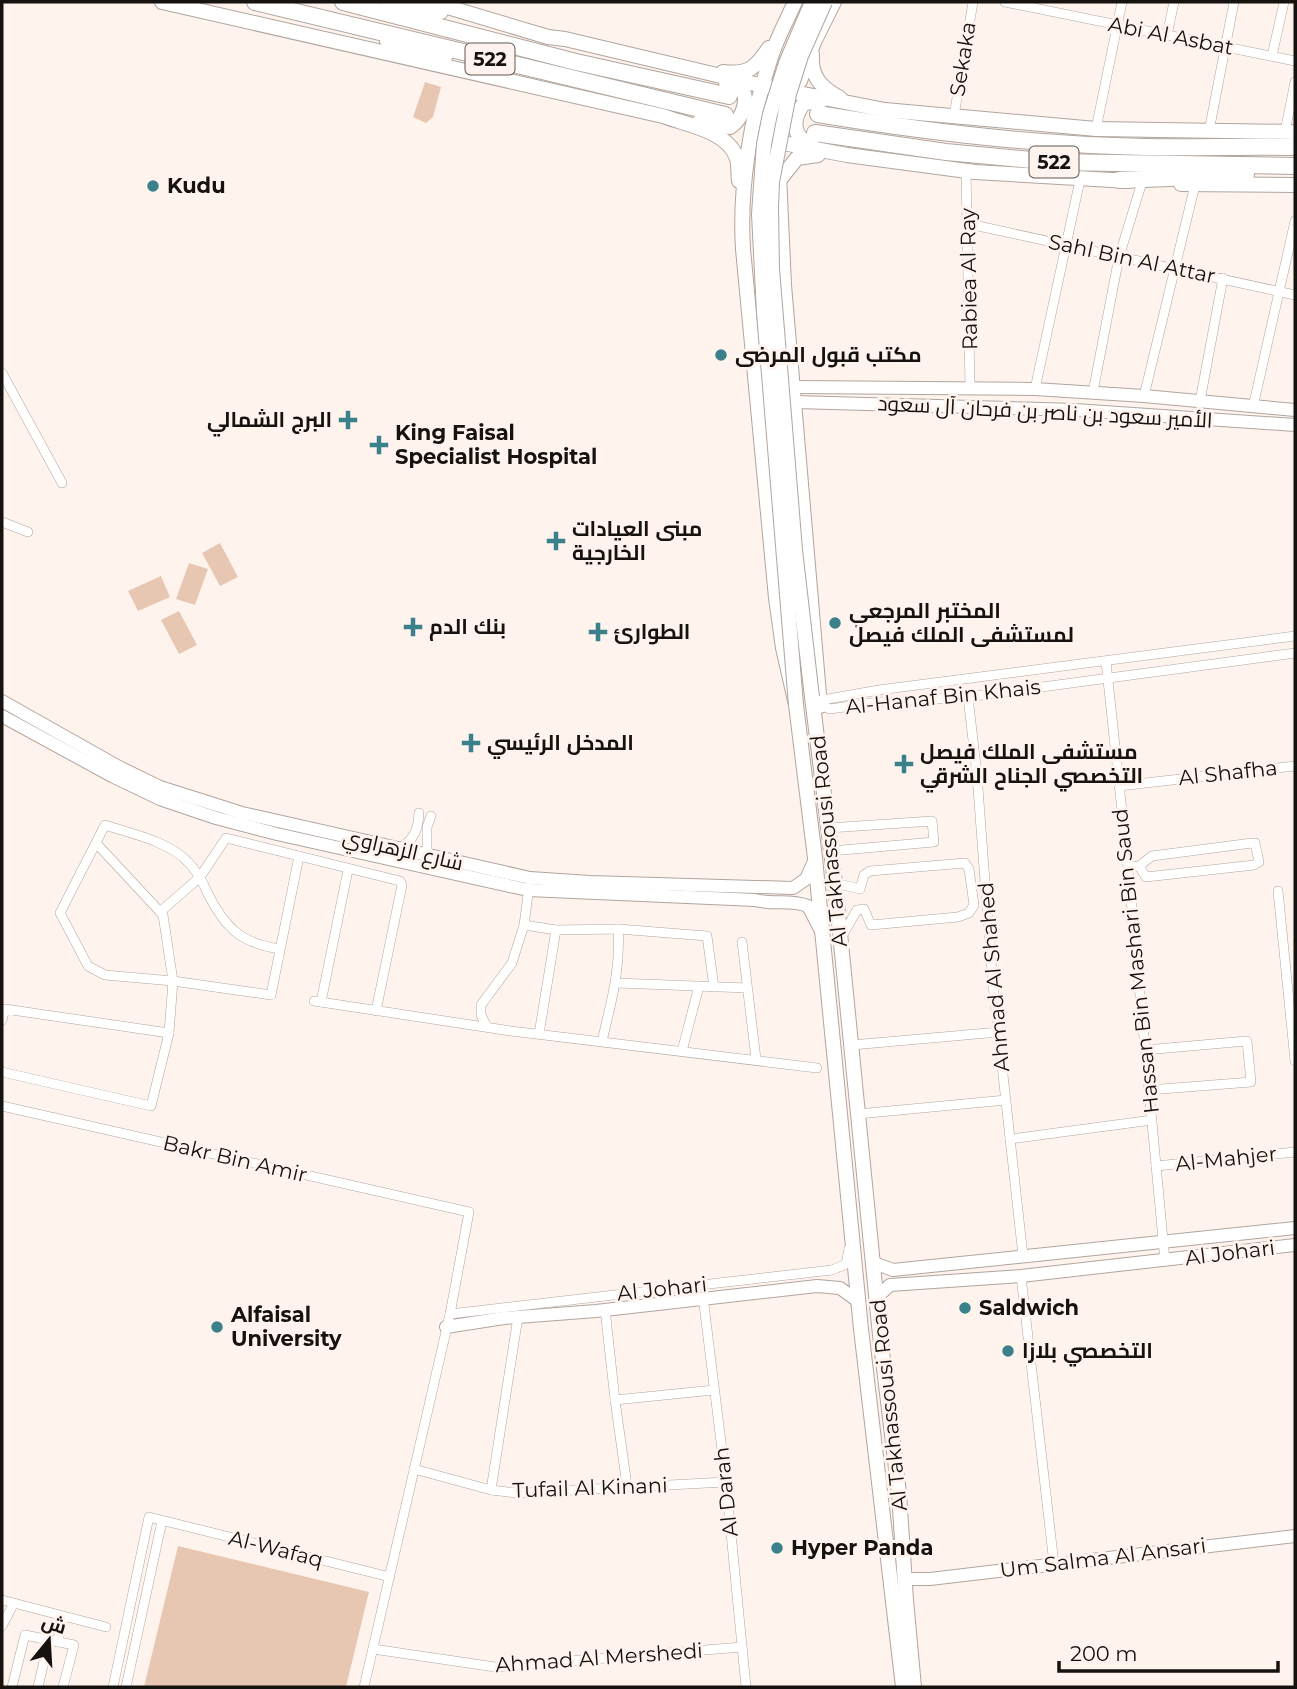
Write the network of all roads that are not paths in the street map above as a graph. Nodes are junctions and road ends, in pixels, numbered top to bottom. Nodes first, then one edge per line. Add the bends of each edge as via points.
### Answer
1 (162, 2) edge
2 (255, 2) edge
3 (343, 2) edge
4 (388, 2) edge
5 (431, 2) edge
6 (794, 2) edge
7 (812, 2) edge
8 (825, 2) edge
9 (834, 2) edge
10 (972, 2) edge
11 (1005, 2) edge
12 (1122, 2) edge
13 (1174, 2) edge
14 (1234, 2) edge
15 (1284, 2) edge
16 (285, 9) junction
17 (1118, 25) junction
18 (780, 34) junction
19 (1167, 35) junction
20 (548, 37) junction
21 (814, 42) junction
22 (1227, 46) junction
23 (1272, 56) junction
24 (1295, 61) edge
25 (680, 68) junction
26 (1295, 82) edge
27 (763, 86) junction
28 (550, 91) junction
29 (796, 93) junction
30 (729, 96) dead end
31 (854, 104) junction
32 (818, 114) dead end
33 (725, 115) dead end
34 (663, 116) junction
35 (954, 116) junction
36 (1096, 129) junction
37 (1209, 131) junction
38 (1290, 132) edge
39 (815, 133) dead end
40 (783, 143) junction
41 (1295, 146) edge
42 (847, 155) junction
43 (1295, 168) edge
44 (967, 170) junction
45 (1080, 180) junction
46 (1119, 180) junction
47 (778, 182) junction
48 (1142, 182) junction
49 (1195, 185) junction
50 (1295, 185) edge
51 (741, 213) junction
52 (1295, 221) edge
53 (969, 224) junction
54 (1067, 245) junction
55 (1119, 257) junction
56 (1175, 267) junction
57 (1223, 278) junction
58 (1280, 292) junction
59 (1295, 295) edge
60 (2, 373) edge
61 (970, 388) junction
62 (1035, 388) junction
63 (1093, 392) junction
64 (794, 394) junction
65 (1144, 396) junction
66 (1200, 401) junction
67 (1253, 407) junction
68 (1295, 410) edge
69 (1295, 425) edge
70 (62, 483) dead end
71 (2, 522) edge
72 (28, 532) dead end
73 (1295, 636) edge
74 (1295, 653) edge
75 (1106, 662) junction
76 (1107, 678) junction
77 (968, 696) junction
78 (2, 701) edge
79 (816, 701) junction
80 (796, 705) junction
81 (2, 716) edge
82 (1295, 766) edge
83 (1119, 786) junction
84 (419, 813) dead end
85 (431, 816) dead end
86 (829, 828) junction
87 (96, 843) junction
88 (398, 849) junction
89 (831, 851) junction
90 (299, 856) junction
91 (436, 859) junction
92 (815, 859) junction
93 (1133, 867) junction
94 (348, 870) junction
95 (200, 877) junction
96 (835, 883) junction
97 (529, 884) junction
98 (1278, 891) dead end
99 (755, 894) junction
100 (160, 912) junction
101 (524, 925) junction
102 (618, 929) junction
103 (556, 930) junction
104 (821, 933) junction
105 (840, 940) junction
106 (742, 942) dead end
107 (280, 950) junction
108 (173, 981) junction
109 (617, 983) junction
110 (699, 986) junction
111 (714, 987) junction
112 (747, 988) junction
113 (376, 1010) junction
114 (2, 1020) edge
115 (486, 1027) junction
116 (999, 1032) junction
117 (169, 1033) junction
118 (539, 1034) junction
119 (1294, 1035) edge
120 (602, 1041) junction
121 (852, 1045) junction
122 (1146, 1050) junction
123 (682, 1051) junction
124 (756, 1059) junction
125 (1295, 1061) edge
126 (817, 1068) dead end
127 (2, 1072) edge
128 (1149, 1090) junction
129 (1006, 1100) junction
130 (2, 1107) edge
131 (858, 1114) junction
132 (1152, 1120) junction
133 (1010, 1139) junction
134 (1295, 1152) edge
135 (1156, 1166) junction
136 (1295, 1228) edge
137 (851, 1237) junction
138 (1163, 1242) junction
139 (1295, 1245) edge
140 (1023, 1256) junction
141 (1165, 1261) junction
142 (874, 1263) junction
143 (1021, 1276) junction
144 (703, 1297) junction
145 (877, 1297) junction
146 (859, 1302) junction
147 (605, 1309) junction
148 (450, 1314) junction
149 (518, 1317) junction
150 (446, 1327) junction
151 (714, 1390) junction
152 (615, 1400) junction
153 (414, 1469) junction
154 (726, 1482) junction
155 (627, 1486) junction
156 (491, 1490) junction
157 (899, 1493) junction
158 (162, 1521) junction
159 (1295, 1536) edge
160 (1054, 1564) junction
161 (390, 1577) junction
162 (912, 1580) junction
163 (2, 1600) edge
164 (14, 1603) junction
165 (64, 1617) junction
166 (2, 1626) edge
167 (106, 1627) dead end
168 (898, 1638) junction
169 (53, 1641) junction
170 (742, 1647) junction
171 (373, 1649) junction
172 (12, 1687) edge
173 (38, 1687) edge
174 (63, 1687) edge
175 (113, 1687) edge
176 (126, 1687) edge
177 (364, 1687) edge
178 (746, 1687) edge
179 (897, 1687) edge
180 (903, 1687) edge
181 (914, 1687) edge
182 (922, 1687) edge

1 - 28 main road
2 - 16 highway, 522
3 - 30 highway, 522
4 - 20 main road
5 - 20 main road
6 - 18 main road
7 - 80 main road, Al Takhassousi Road, bridge via 770,114 759,214
8 - 79 main road, Al Takhassousi Road, bridge via 789,94 771,208 795,550
9 - 21 main road
10 - 35 street, Sekaka
11 - 17 street, Abi Al Asbat
12 - 17 street
13 - 19 street
14 - 22 street
15 - 23 street
16 - 28 main road
16 - 33 highway, 522
17 - 19 street, Abi Al Asbat
17 - 36 street
18 - 25 main road via 748,71
18 - 27 main road
19 - 22 street, Abi Al Asbat
20 - 25 main road
21 - 29 main road
21 - 31 main road via 815,77 832,94
22 - 23 street, Abi Al Asbat
22 - 37 street
23 - 24 street, Abi Al Asbat
25 - 27 main road
25 - 34 main road via 737,86 743,93 743,113 730,127
26 - 38 street
27 - 29 main road
27 - 40 main road via 764,120
27 - 51 main road
28 - 34 main road
29 - 31 main road
29 - 40 main road
31 - 35 main road
31 - 42 main road via 804,103 794,127 804,142
32 - 41 highway, 522 via 1060,143
34 - 51 main road via 716,135 730,146 737,159
35 - 36 main road
36 - 37 main road
36 - 41 main road
37 - 38 main road
39 - 43 highway, 522 via 1053,162
40 - 42 main road
40 - 47 main road
42 - 44 main road
42 - 47 main road via 797,158
43 - 46 highway
44 - 45 main road
44 - 53 street, Rabiea Al Ray
45 - 46 main road
45 - 54 street
46 - 48 main road
47 - 51 main road via 771,174 754,174
47 - 64 main road
48 - 49 main road
48 - 55 street
49 - 50 main road
49 - 56 street
51 - 80 main road via 776,598
52 - 58 street
53 - 54 street, Sahl Bin Al Attar
53 - 61 street, Rabiea Al Ray
54 - 55 street, Sahl Bin Al Attar
54 - 62 street
55 - 56 street, Sahl Bin Al Attar
55 - 63 street
56 - 57 street, Sahl Bin Al Attar
56 - 65 street
57 - 58 street, Sahl Bin Al Attar
57 - 66 street
58 - 59 street, Sahl Bin Al Attar
58 - 67 street
60 - 70 street
61 - 62 street, الأمير سعود بن ناصر بن فرحان آل سعود
61 - 64 street, الأمير سعود بن ناصر بن فرحان آل سعود
62 - 63 street, الأمير سعود بن ناصر بن فرحان آل سعود
63 - 65 street, الأمير سعود بن ناصر بن فرحان آل سعود
64 - 69 street, الأمير سعود بن ناصر بن فرحان آل سعود
64 - 79 main road
65 - 66 street, الأمير سعود بن ناصر بن فرحان آل سعود
66 - 67 street, الأمير سعود بن ناصر بن فرحان آل سعود
67 - 68 street, الأمير سعود بن ناصر بن فرحان آل سعود
71 - 72 street
73 - 75 street, Al-Hanaf Bin Khais
74 - 76 street, Al-Hanaf Bin Khais
75 - 76 street, Hassan Bin Mashari Bin Saud
75 - 79 street, Al-Hanaf Bin Khais
76 - 77 street, Al-Hanaf Bin Khais
76 - 83 street, Hassan Bin Mashari Bin Saud
77 - 79 street, Al-Hanaf Bin Khais via 830,709
77 - 116 street, Ahmad Al Shahed
78 - 88 street, شارع الزهراوي via 172,792
79 - 86 main road, Al Takhassousi Road
80 - 92 main road, Al Takhassousi Road
81 - 97 street via 137,789 184,808 277,834
82 - 83 street, Al Shafha
83 - 93 street, Hassan Bin Mashari Bin Saud
84 - 88 street via 414,836
85 - 91 street via 427,851
86 - 89 main road, Al Takhassousi Road
86 - 89 street via 932,821 935,838 934,842
87 - 95 street via 105,825 115,828 175,852
87 - 100 street
87 - 108 street via 60,913 88,966 105,975
88 - 91 street, شارع الزهراوي
89 - 96 main road, Al Takhassousi Road
90 - 94 street
90 - 95 street via 226,838
90 - 107 street
91 - 97 street, شارع الزهراوي
92 - 99 street, شارع الزهراوي via 801,884
92 - 104 main road, Al Takhassousi Road
93 - 93 street via 1152,856 1252,843 1259,862 1146,877
93 - 122 street, Hassan Bin Mashari Bin Saud
94 - 113 street via 402,885
94 - 113 street via 318,1002
95 - 100 street
95 - 107 street via 234,933 258,946
96 - 105 main road, Al Takhassousi Road
96 - 105 street via 860,889 870,871 965,863 975,905 970,913 958,917 871,925 864,909 857,910
97 - 99 street, شارع الزهراوي
97 - 101 street
98 - 119 street
99 - 104 street via 764,902 807,906
100 - 108 street via 167,930
101 - 103 street
101 - 115 street via 512,963 481,1005
102 - 103 street
102 - 109 street
102 - 111 street via 707,936
103 - 118 street
104 - 137 main road, Al Takhassousi Road
105 - 121 main road, Al Takhassousi Road
106 - 112 street
107 - 108 street via 271,995
108 - 117 street
109 - 110 street
109 - 120 street
110 - 111 street
110 - 123 street
111 - 112 street
112 - 124 street
113 - 115 street
114 - 117 street via 5,1009
115 - 118 street
116 - 121 street
116 - 129 street, Ahmad Al Shahed
117 - 127 street via 150,1106
118 - 120 street
119 - 125 street
120 - 123 street
121 - 131 main road, Al Takhassousi Road
122 - 128 street, Hassan Bin Mashari Bin Saud
122 - 128 street via 1247,1041 1251,1082
123 - 124 street
124 - 126 street
128 - 132 street, Hassan Bin Mashari Bin Saud
129 - 131 street
129 - 133 street, Ahmad Al Shahed
130 - 148 street, Bakr Bin Amir via 468,1212
131 - 142 main road, Al Takhassousi Road
132 - 133 street
132 - 135 street, Hassan Bin Mashari Bin Saud
133 - 140 street, Ahmad Al Shahed
134 - 135 street, Al-Mahjer
135 - 138 street, Hassan Bin Mashari Bin Saud
136 - 138 street, Al Johari
137 - 146 main road, Al Takhassousi Road
137 - 148 street, Al Johari via 846,1265 832,1270
138 - 140 street, Al Johari
138 - 141 street, Hassan Bin Mashari Bin Saud
139 - 141 street, Al Johari
140 - 142 street, Al Johari via 893,1270
141 - 143 street, Al Johari
142 - 145 main road, Al Takhassousi Road
143 - 145 street, Al Johari via 890,1284
143 - 160 street
144 - 146 street, Al Johari via 817,1286 841,1288
144 - 147 street, Al Johari
144 - 151 street, Al Darah
145 - 157 main road, Al Takhassousi Road
146 - 168 main road, Al Takhassousi Road
147 - 149 street, Al Johari
147 - 152 street
148 - 150 street
149 - 150 street, Al Johari
149 - 156 street
150 - 153 street
151 - 152 street
151 - 154 street, Al Darah
152 - 155 street
153 - 156 street, Tufail Al Kinani
153 - 161 street
154 - 155 street, Tufail Al Kinani
154 - 170 street, Al Darah
155 - 156 street, Tufail Al Kinani via 517,1493
157 - 162 main road
157 - 181 main road, Al Takhassousi Road
158 - 161 street, Al-Wafaq
158 - 175 street, Al-Wafaq via 149,1517
158 - 176 street
159 - 160 street, Um Salma Al Ansari
160 - 162 street, Um Salma Al Ansari
161 - 171 street
162 - 182 main road
163 - 164 street
164 - 165 street
164 - 166 street
165 - 167 street
165 - 169 street
168 - 179 main road
168 - 180 main road, Al Takhassousi Road
169 - 172 street via 24,1635
169 - 173 street
169 - 174 street via 74,1645
170 - 171 street, Ahmad Al Mershedi via 495,1667
170 - 178 street, Al Darah
171 - 177 street

